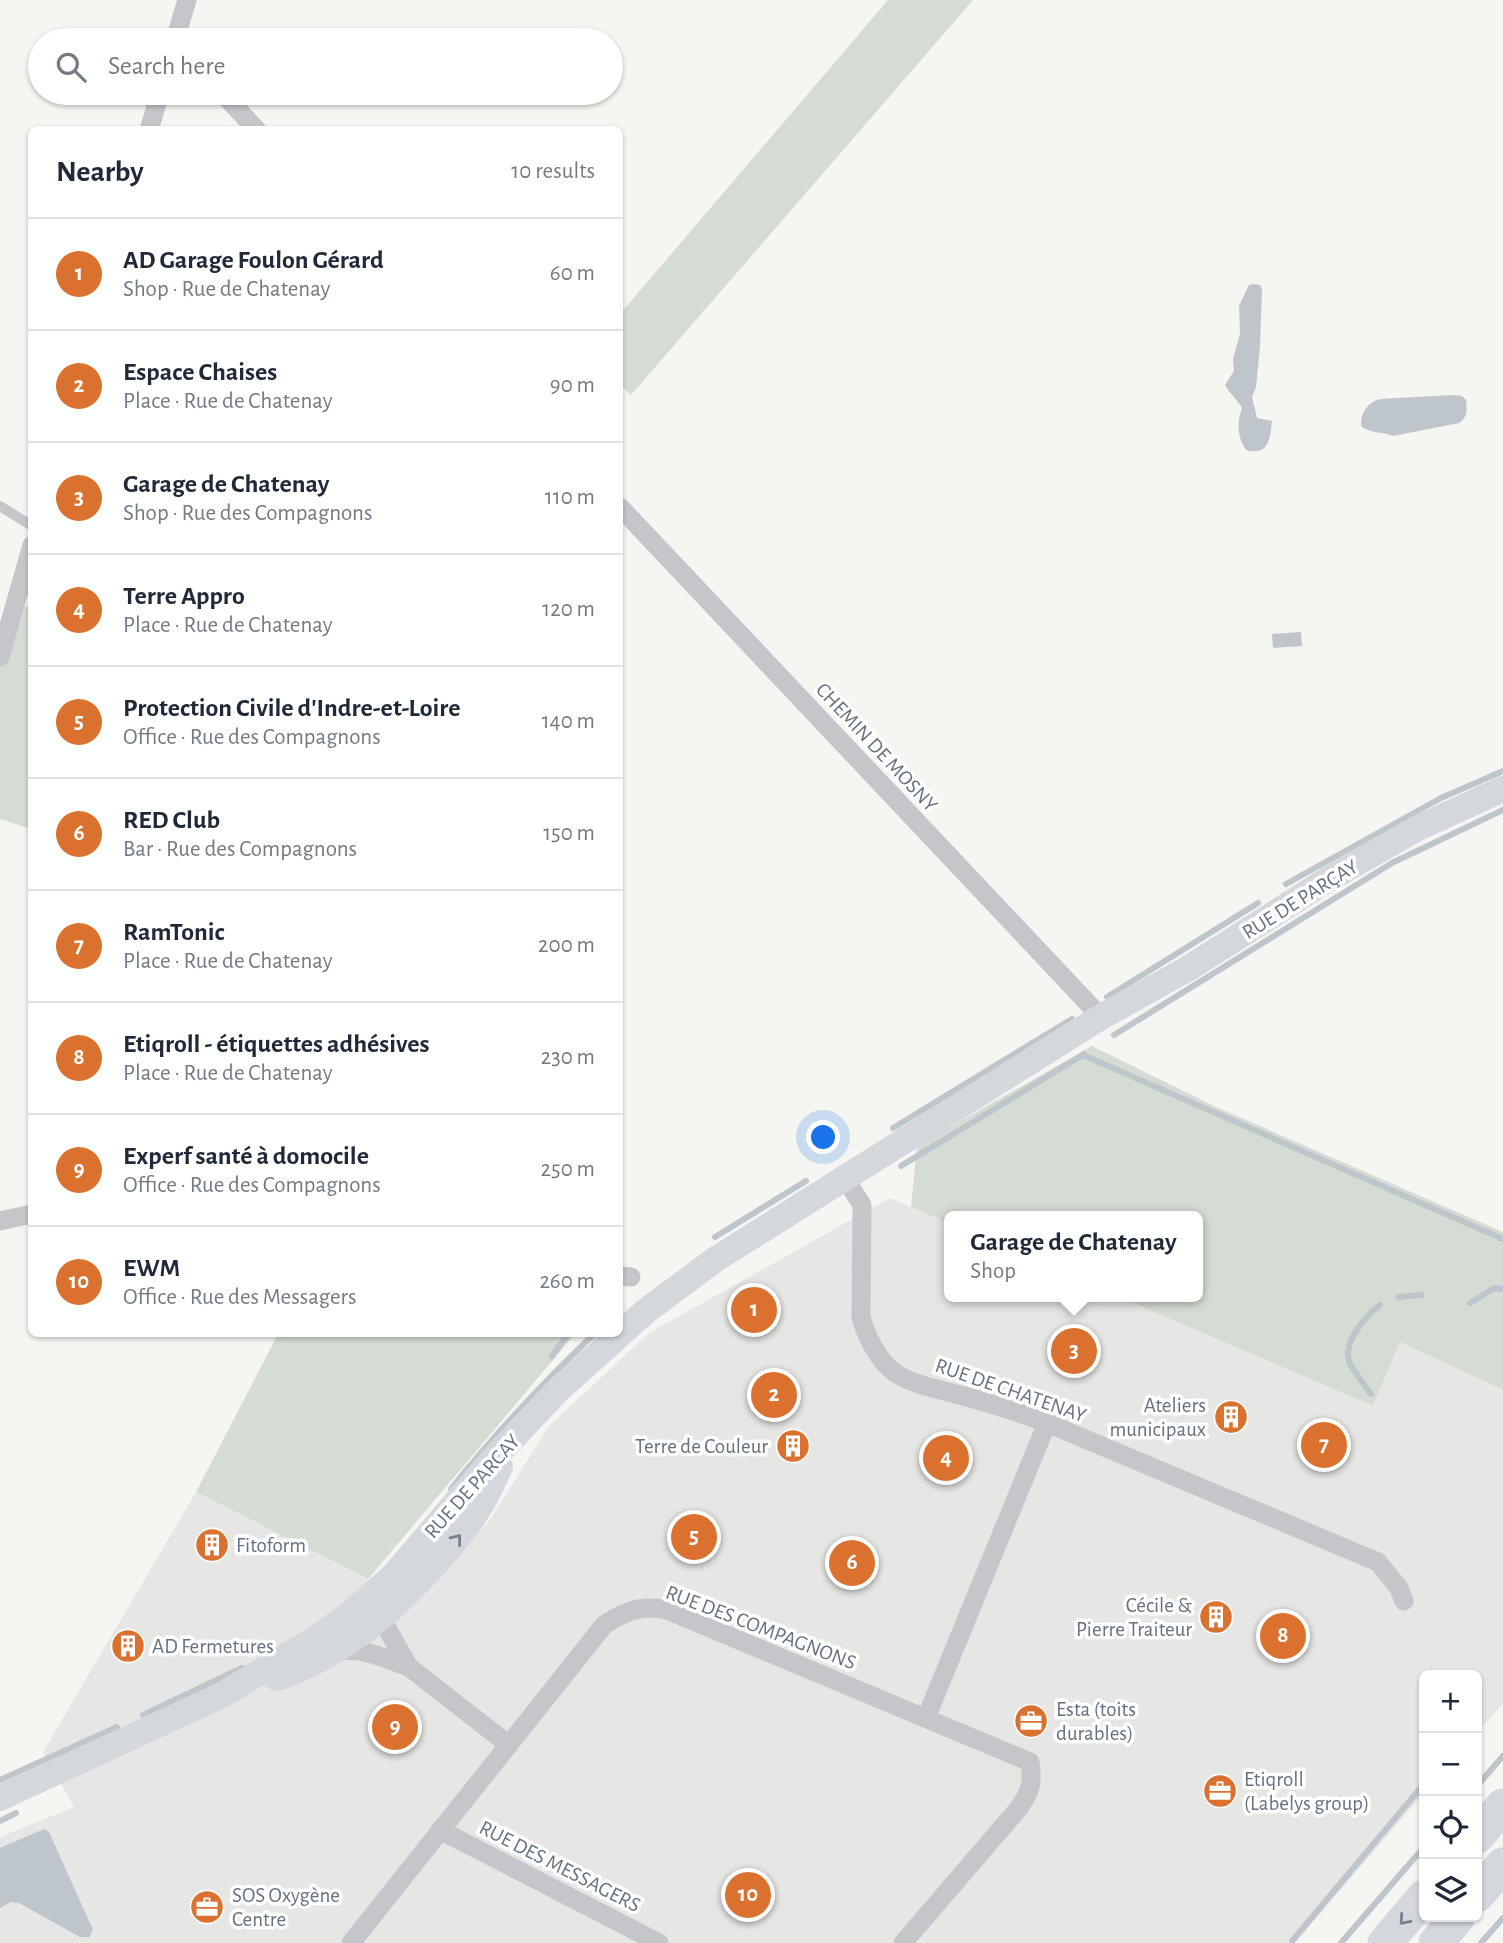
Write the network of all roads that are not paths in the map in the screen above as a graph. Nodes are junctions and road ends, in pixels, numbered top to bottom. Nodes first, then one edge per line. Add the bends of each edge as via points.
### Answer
1 (187, 0) edge
2 (179, 28) edge
3 (156, 105) edge
4 (233, 105) edge
5 (150, 126) edge
6 (253, 126) edge
7 (0, 506) edge
8 (623, 515) edge
9 (28, 524) edge
10 (28, 559) edge
11 (0, 657) edge
12 (1503, 789) edge
13 (1101, 1017) junction
14 (845, 1178) junction
15 (28, 1215) edge
16 (0, 1221) edge
17 (623, 1332) edge
18 (617, 1337) edge
19 (1047, 1423) junction
20 (524, 1428) junction
21 (446, 1516) junction
22 (1404, 1601) dead end
23 (375, 1624) junction
24 (335, 1625) junction
25 (332, 1653) junction
26 (379, 1656) junction
27 (409, 1667) junction
28 (222, 1695) junction
29 (926, 1718) junction
30 (509, 1745) junction
31 (0, 1798) edge
32 (1503, 1806) edge
33 (440, 1830) junction
34 (1482, 1830) edge
35 (1503, 1865) edge
36 (1482, 1889) edge
37 (1419, 1903) edge
38 (1454, 1922) edge
39 (351, 1943) edge
40 (659, 1943) edge
41 (903, 1943) edge
42 (1385, 1943) edge
43 (1436, 1943) edge

1 - 2 street
3 - 5 street
4 - 6 street
7 - 9 lane
8 - 13 street, CHEMIN DE MOSNY
10 - 11 street
12 - 13 street, RUE DE PARÇAY via 1406,835
13 - 14 street, RUE DE PARÇAY
14 - 17 street, RUE DE PARÇAY via 716,1259
14 - 19 street, RUE DE CHATENAY via 862,1205 861,1317 878,1354 904,1377
15 - 16 street
18 - 20 street, RUE DE PARÇAY
19 - 22 street, RUE DE CHATENAY via 1378,1562
19 - 29 street
20 - 21 street, RUE DE PARCAY
23 -> 20 street, RUE DE PARCAY via 464,1530
21 - 23 street via 414,1565 369,1607
21 - 24 street, RUE DE PARCAY via 394,1575
23 - 24 street
23 - 25 street, RUE DE PARCAY
23 - 26 street via 370,1648
23 - 27 street
24 - 28 street, RUE DE PARCAY
25 - 26 street via 351,1650
25 - 28 street, RUE DE PARCAY via 294,1672
26 - 27 street
27 - 30 street
28 - 31 street, RUE DE PARCAY
29 - 30 street, RUE DES COMPAGNONS via 654,1607 620,1614 604,1625
29 - 41 street, RUE DES COMPAGNONS via 1030,1762 1032,1779 1019,1808
30 - 33 street, RUE DES MESSAGERS
32 - 34 highway
33 - 39 street, RUE DES MESSAGERS
33 - 40 street, RUE DES MESSAGERS
35 - 36 highway
37 -> 42 highway
38 - 43 highway

